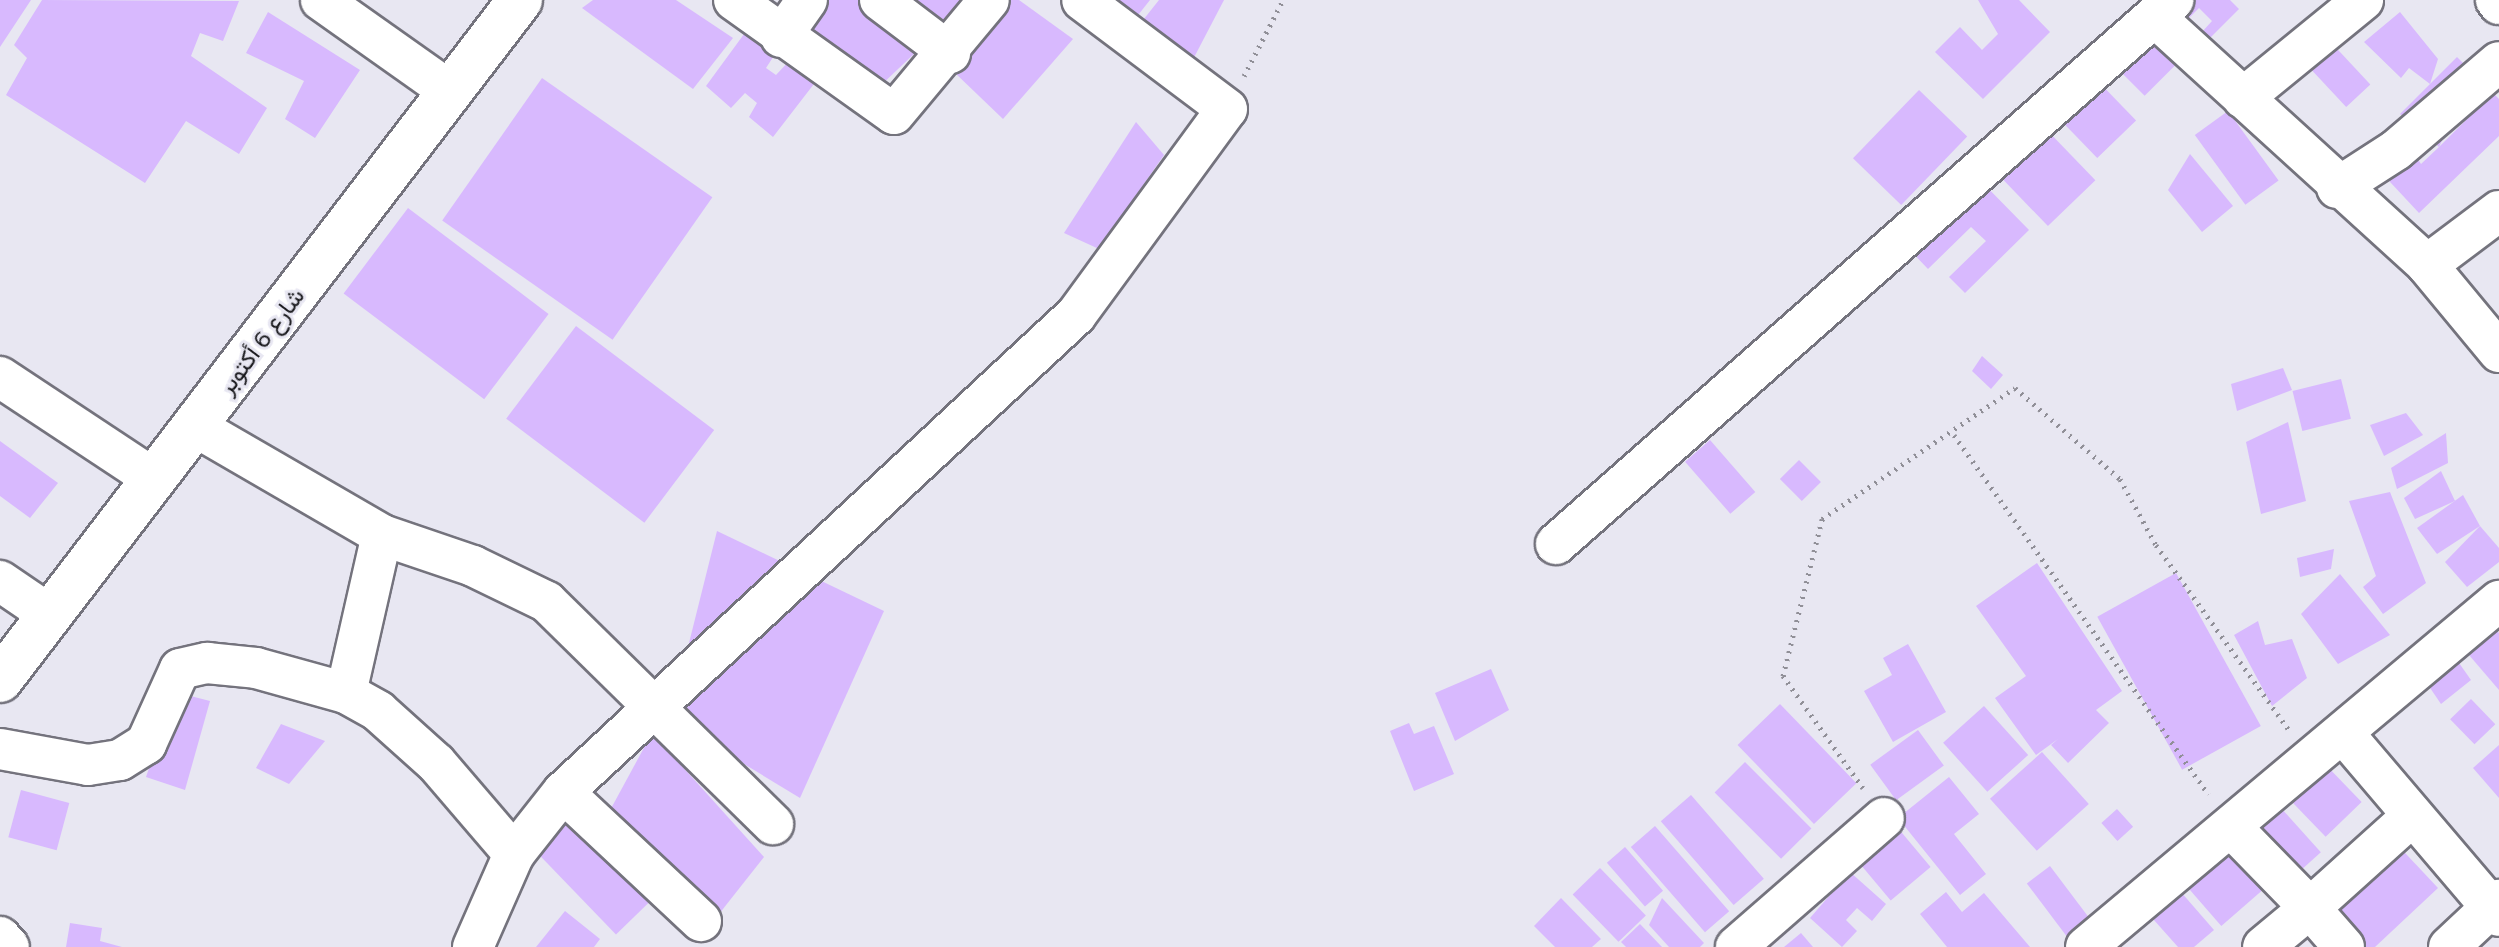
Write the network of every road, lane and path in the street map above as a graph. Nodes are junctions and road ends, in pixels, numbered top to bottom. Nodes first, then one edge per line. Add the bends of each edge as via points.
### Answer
1 (321, 0) edge
2 (520, 0) edge
3 (734, 0) edge
4 (807, 0) edge
5 (880, 0) edge
6 (989, 0) edge
7 (1082, 0) edge
8 (1283, 0) edge
9 (2346, 5) edge
10 (2164, 9) edge
11 (781, 37) junction
12 (950, 53) junction
13 (2499, 62) edge
14 (451, 92) junction
15 (2243, 98) junction
16 (1227, 109) junction
17 (2337, 188) junction
18 (2499, 211) edge
19 (2427, 265) junction
20 (2499, 352) edge
21 (0, 377) edge
22 (196, 427) junction
23 (1954, 435) junction
24 (154, 479) junction
25 (382, 535) junction
26 (1556, 544) dead end
27 (0, 581) edge
28 (2499, 601) edge
29 (50, 615) junction
30 (0, 680) edge
31 (346, 693) junction
32 (658, 707) junction
33 (2343, 733) junction
34 (0, 749) edge
35 (2310, 760) junction
36 (563, 792) junction
37 (2411, 817) junction
38 (1884, 818) joint
39 (773, 824) dead end
40 (2232, 828) junction
41 (514, 854) junction
42 (2310, 908) junction
43 (2496, 908) edge
44 (701, 921) dead end
45 (0, 937) edge
46 (9, 947) edge
47 (473, 947) edge
48 (1736, 947) edge
49 (2086, 947) edge
50 (2263, 947) edge
51 (2344, 947) edge
52 (2449, 947) edge

1 - 14 street
2 - 14 street, شارع 6 أكتوبر
3 - 11 street
4 - 11 street
5 - 12 street
6 - 12 street
7 - 16 street
8 - 16 path
9 - 15 street
10 - 15 street
10 - 26 street
11 - 12 street via 894,114
13 - 17 street via 2396,150
14 - 22 street, شارع 6 أكتوبر
15 - 17 street
16 - 32 street via 1076,315
17 - 19 street
18 - 19 street
19 - 20 street
21 - 24 street
22 - 24 street, شارع 6 أكتوبر
22 - 25 street
23 - 35 path via 2015,388 2120,479 2156,545
23 - 38 path via 1822,519 1783,676
23 - 40 path
24 - 29 street, شارع 6 أكتوبر
25 - 31 street
25 - 32 street via 473,566 547,602
27 - 29 street
28 - 33 street
29 - 30 street, شارع 6 أكتوبر
31 - 34 street via 207,663 180,669 168,682 146,744 120,760 88,765
31 - 41 street via 378,711 436,763
32 - 36 street
32 - 39 street
33 - 35 street
33 - 37 street
35 - 40 street
36 - 41 street
36 - 44 street
37 - 42 street
37 - 43 street
38 - 48 street
40 - 42 street
40 - 49 street
41 - 47 street
42 - 50 street
42 - 51 street
43 - 52 street
45 - 46 street

